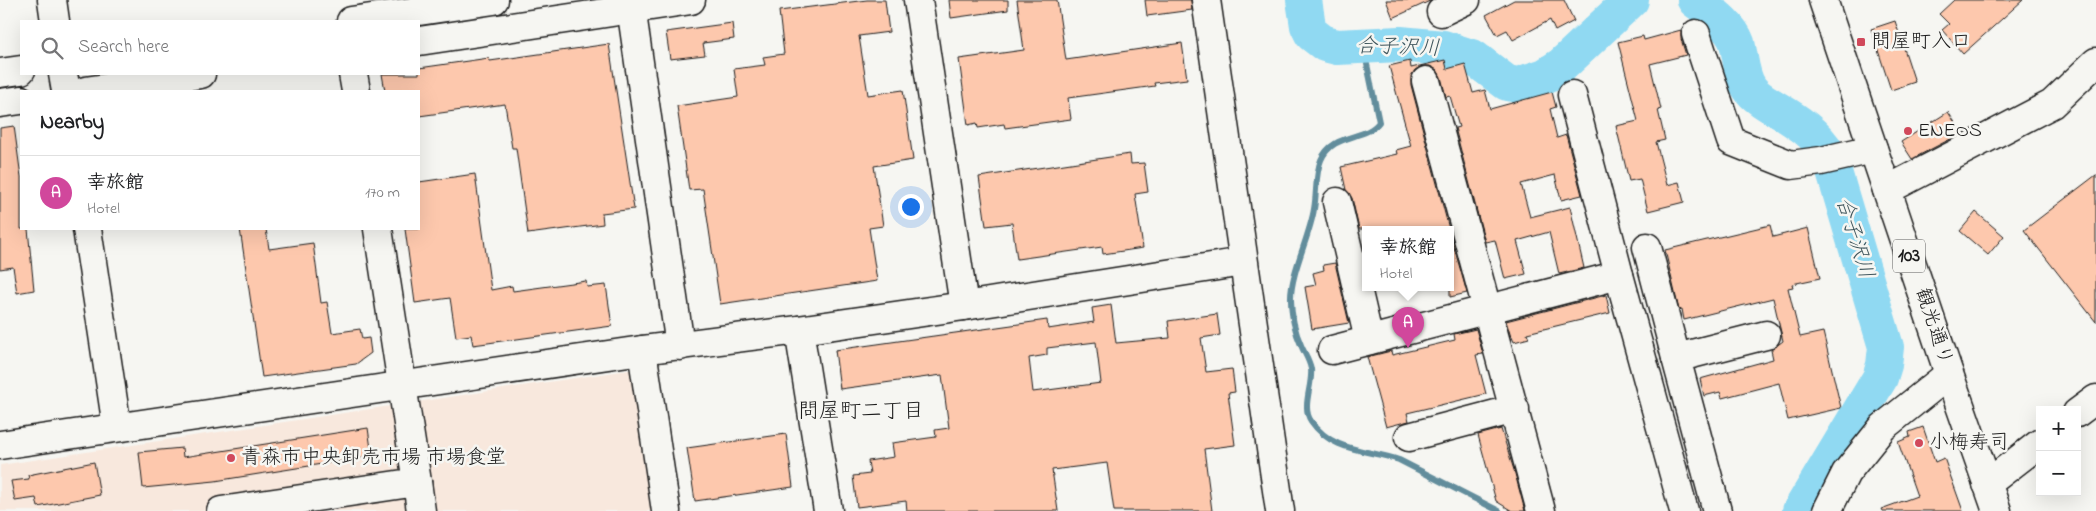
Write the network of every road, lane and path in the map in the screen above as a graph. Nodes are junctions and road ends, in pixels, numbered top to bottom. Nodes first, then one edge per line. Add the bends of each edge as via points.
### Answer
1 (52, 0) edge
2 (341, 0) edge
3 (494, 0) edge
4 (691, 0) edge
5 (918, 0) edge
6 (1206, 0) edge
7 (1466, 0) edge
8 (1823, 0) edge
9 (631, 4) edge
10 (1441, 12) dead end
11 (55, 20) edge
12 (344, 20) edge
13 (358, 20) edge
14 (1696, 34) dead end
15 (420, 41) edge
16 (2096, 62) edge
17 (20, 70) edge
18 (0, 73) edge
19 (63, 75) edge
20 (194, 75) edge
21 (353, 75) edge
22 (1426, 81) dead end
23 (66, 90) edge
24 (92, 90) edge
25 (356, 90) edge
26 (1572, 95) dead end
27 (20, 100) edge
28 (0, 103) edge
29 (1873, 149) junction
30 (1887, 190) junction
31 (1336, 202) dead end
32 (87, 230) edge
33 (378, 230) edge
34 (1647, 248) dead end
35 (1243, 262) junction
36 (1619, 275) junction
37 (964, 306) junction
38 (1488, 309) junction
39 (799, 330) junction
40 (1766, 335) dead end
41 (1369, 340) junction
42 (680, 346) junction
43 (642, 350) junction
44 (1332, 350) dead end
45 (1676, 358) junction
46 (1948, 374) junction
47 (403, 386) junction
48 (2096, 399) edge
49 (1515, 410) junction
50 (2081, 410) edge
51 (117, 427) junction
52 (1409, 437) dead end
53 (0, 446) edge
54 (2036, 446) edge
55 (417, 482) junction
56 (1987, 484) junction
57 (221, 511) edge
58 (421, 511) edge
59 (666, 511) edge
60 (828, 511) edge
61 (1280, 511) edge
62 (1541, 511) edge
63 (1684, 511) edge
64 (1717, 511) edge
65 (1827, 511) edge
66 (1997, 511) edge

1 - 11 main road
2 - 12 main road
3 - 13 main road
4 - 9 main road
5 - 37 main road
6 - 35 main road
7 - 10 main road
8 - 29 main road, 観光通り / 103
9 - 15 main road
9 - 42 main road
14 - 29 main road via 1731,141 1791,165
16 - 30 main road via 2052,104
17 - 18 main road
19 - 23 main road
20 - 24 main road
21 - 25 main road
22 - 38 main road
26 - 36 main road
27 - 28 main road
29 - 30 main road, 観光通り / 103
30 - 46 main road, 観光通り / 103
31 - 41 main road
32 - 51 main road
33 - 47 main road
34 - 45 main road
35 - 37 main road
35 - 61 main road
36 - 38 main road
36 - 63 main road
37 - 39 main road
38 - 41 main road
38 - 49 main road
39 - 42 main road
39 - 60 main road
40 - 45 main road
41 - 44 main road
42 - 43 main road
43 - 47 main road
43 - 59 main road
45 - 64 main road
46 - 56 main road, 観光通り / 103
46 - 65 main road via 1883,427 1846,473
47 - 51 main road
47 - 55 main road
48 - 50 main road
49 - 52 main road
49 - 62 main road
51 - 53 main road
54 - 56 main road
55 - 57 main road
55 - 58 main road
56 - 66 main road, 観光通り / 103

